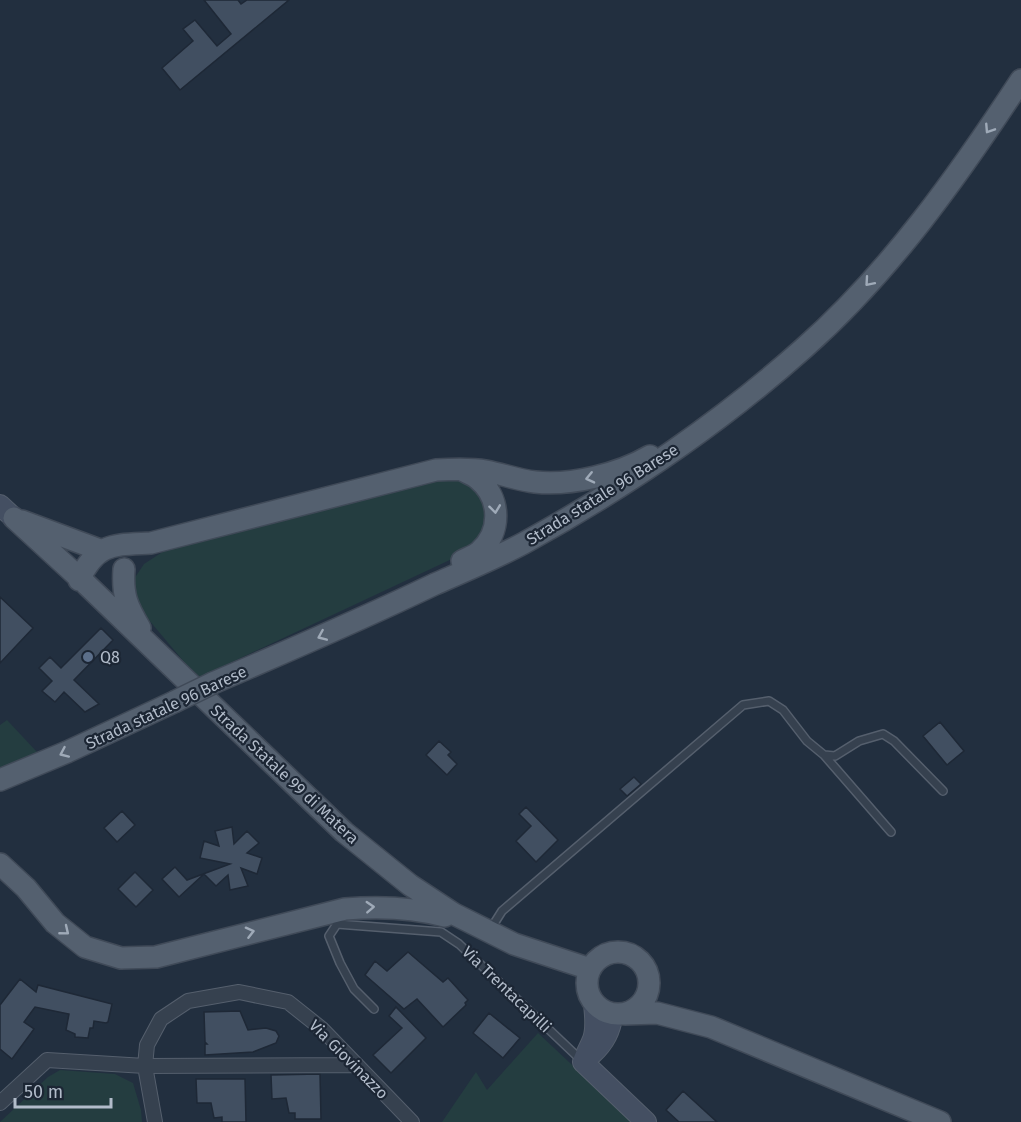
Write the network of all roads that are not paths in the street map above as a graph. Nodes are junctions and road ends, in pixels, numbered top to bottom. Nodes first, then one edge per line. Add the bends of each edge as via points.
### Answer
1 (1021, 80) edge
2 (752, 392) junction
3 (458, 468) junction
4 (7, 512) edge
5 (151, 543) junction
6 (100, 550) junction
7 (124, 569) junction
8 (83, 582) junction
9 (353, 622) junction
10 (153, 649) junction
11 (824, 755) junction
12 (0, 780) edge
13 (943, 791) dead end
14 (891, 832) dead end
15 (0, 864) edge
16 (469, 922) junction
17 (488, 932) junction
18 (590, 986) junction
19 (649, 991) junction
20 (374, 1009) dead end
21 (619, 1014) junction
22 (711, 1027) junction
23 (583, 1062) junction
24 (357, 1065) junction
25 (145, 1066) junction
26 (0, 1103) edge
27 (155, 1122) edge
28 (412, 1122) edge
29 (646, 1122) edge
30 (940, 1122) edge

1 -> 2 main road, Strada statale 96 Barese via 925,217 805,348
2 -> 3 main road via 648,458 592,479 536,482
2 - 9 main road, Strada statale 96 Barese via 680,447 601,499 522,544
3 - 5 main road via 436,470
3 -> 9 main road via 477,478 493,496 497,516 491,536 479,552
4 - 6 main road
4 - 8 main road, Strada Statale 99 di Matera
5 - 6 main road
5 - 7 main road
6 - 8 main road via 87,564
7 - 8 main road via 106,580
7 - 10 main road via 127,605
8 - 10 main road, Strada Statale 99 di Matera
9 -> 12 main road, Strada statale 96 Barese, bridge
10 - 16 main road, Strada Statale 99 di Matera via 344,832 410,885
11 - 13 lane via 835,756 859,741 883,735 894,741
11 - 14 lane
11 - 17 lane via 807,741 783,710 769,701 743,705 502,911
15 -> 16 main road via 55,922 85,947 121,958 156,957 345,909 418,909
16 - 17 main road, Strada Statale 99 di Matera
17 - 18 main road, Strada Statale 99 di Matera
18 - 19 main road via 596,960 614,951 625,952 642,962 648,971
18 - 21 main road via 600,1009
18 - 23 street via 595,1031
19 - 21 main road via 640,1006
19 - 22 main road
20 - 23 lane, Via Trentacapilli via 354,989 340,963 329,936 337,924 441,932 459,944
21 - 22 main road via 657,1013
21 - 23 street via 605,1040
22 - 30 main road
23 - 29 street, Via Trentacapilli
24 - 25 street
24 - 25 street, Via Giovinazzo via 288,1002 239,992 188,1001 161,1018 147,1045
24 - 28 street, Via Giovinazzo
25 - 26 street via 47,1060
25 - 27 street

